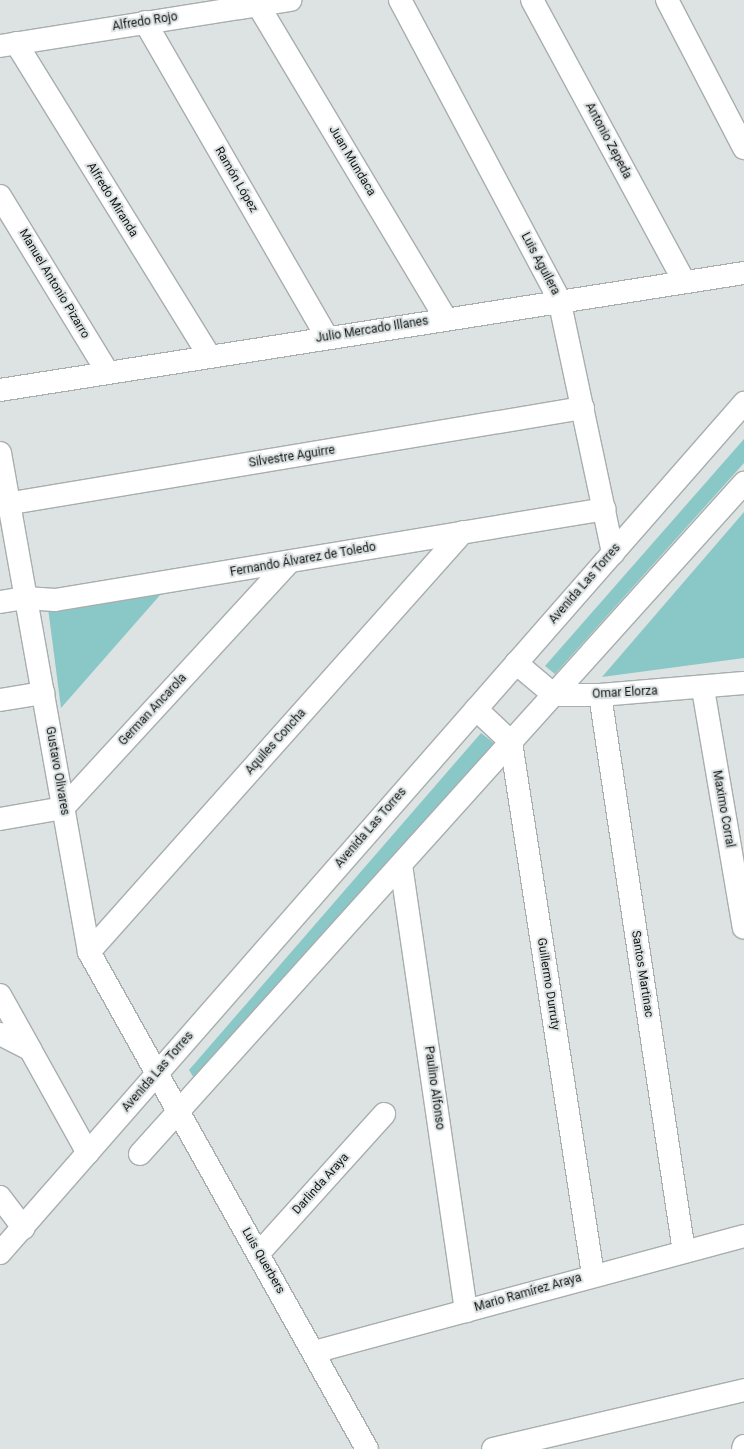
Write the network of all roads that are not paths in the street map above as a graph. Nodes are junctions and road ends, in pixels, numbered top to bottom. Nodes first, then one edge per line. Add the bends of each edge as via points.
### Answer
1 (290, 0) edge
2 (400, 0) edge
3 (532, 0) edge
4 (667, 0) edge
5 (258, 4) junction
6 (145, 22) junction
7 (8, 44) edge
8 (744, 148) edge
9 (0, 196) edge
10 (744, 273) edge
11 (684, 281) junction
12 (559, 299) junction
13 (445, 318) junction
14 (327, 337) junction
15 (209, 356) junction
16 (108, 373) junction
17 (0, 390) edge
18 (744, 403) edge
19 (583, 408) junction
20 (0, 453) edge
21 (744, 483) edge
22 (4, 504) edge
23 (605, 509) junction
24 (463, 532) junction
25 (613, 553) junction
26 (287, 564) junction
27 (26, 598) junction
28 (0, 602) edge
29 (516, 663) junction
30 (744, 683) edge
31 (703, 689) junction
32 (43, 693) junction
33 (554, 695) junction
34 (600, 695) junction
35 (0, 700) edge
36 (476, 709) junction
37 (511, 742) junction
38 (63, 808) junction
39 (0, 819) edge
40 (401, 865) junction
41 (744, 928) edge
42 (89, 952) junction
43 (0, 995) edge
44 (0, 1034) edge
45 (30, 1049) junction
46 (155, 1075) junction
47 (177, 1114) junction
48 (384, 1114) dead end
49 (88, 1153) junction
50 (140, 1154) dead end
51 (0, 1197) edge
52 (23, 1228) junction
53 (744, 1236) edge
54 (684, 1252) junction
55 (0, 1253) edge
56 (259, 1253) junction
57 (593, 1275) junction
58 (466, 1311) junction
59 (314, 1352) junction
60 (744, 1390) edge
61 (576, 1440) edge
62 (744, 1446) edge
63 (367, 1449) edge
64 (493, 1449) edge
65 (743, 1449) edge

1 - 5 street, Alfredo Rojo
2 - 12 street, Luis Aguilera
3 - 11 street, Antonio Zepeda
4 - 8 street
5 - 6 street, Alfredo Rojo
5 - 13 street, Juan Mundaca
6 - 7 street, Alfredo Rojo
6 - 14 street, Ramón López
7 - 15 street, Alfredo Miranda
9 - 16 street, Manuel Antonio Pizarro
10 - 11 street, Julio Mercado Illanes
11 - 12 street, Julio Mercado Illanes
12 - 13 street, Julio Mercado Illanes
12 - 19 street, Luis Aguilera
13 - 14 street, Julio Mercado Illanes
14 - 15 street, Julio Mercado Illanes
15 - 16 street, Julio Mercado Illanes
16 - 17 street, Julio Mercado Illanes
18 - 25 street, Avenida Las Torres
19 - 22 street, Silvestre Aguirre
19 - 23 street, Luis Aguilera
20 - 22 street, Gustavo Olivares
21 - 33 street
22 - 27 street, Gustavo Olivares
23 - 24 street, Fernando Álvarez de Toledo
23 - 25 street, Luis Aguilera
24 - 26 street, Fernando Álvarez de Toledo
24 - 42 street, Aquiles Concha
25 - 29 street, Avenida Las Torres
26 - 27 street, Fernando Álvarez de Toledo via 55,600
26 - 38 street, German Ancarola
27 - 28 street, Fernando Álvarez de Toledo
27 - 32 street, Gustavo Olivares
29 - 33 street
29 - 36 street, Avenida Las Torres
30 - 31 street, Omar Elorza
31 - 34 street, Omar Elorza
31 - 41 street, Maximo Corral
32 - 35 street
32 - 38 street, Gustavo Olivares
33 - 34 street, Omar Elorza
33 - 37 street
34 - 54 street, Santos Martinac
36 - 37 street
36 - 46 street, Avenida Las Torres
37 - 40 street
37 - 57 street, Guillermo Durruty
38 - 39 street
38 - 42 street, Gustavo Olivares
40 - 47 street
40 - 58 street, Paulino Alfonso
42 - 46 street, Gustavo Olivares
43 - 45 street
44 - 45 street
45 - 49 street
46 - 47 street, Luis Querbers
46 - 49 street, Avenida Las Torres
47 - 50 street
47 - 56 street, Luis Querbers
48 - 56 street, Darlinda Araya
49 - 52 street, Avenida Las Torres
51 - 52 street
52 - 55 street, Avenida Las Torres
53 - 54 street, Mario Ramírez Araya
54 - 57 street, Mario Ramírez Araya
56 - 59 street, Luis Querbers
57 - 58 street, Mario Ramírez Araya
58 - 59 street, Mario Ramírez Araya
59 - 63 street, Luis Querbers
60 - 61 street
61 - 64 street
62 - 65 street

